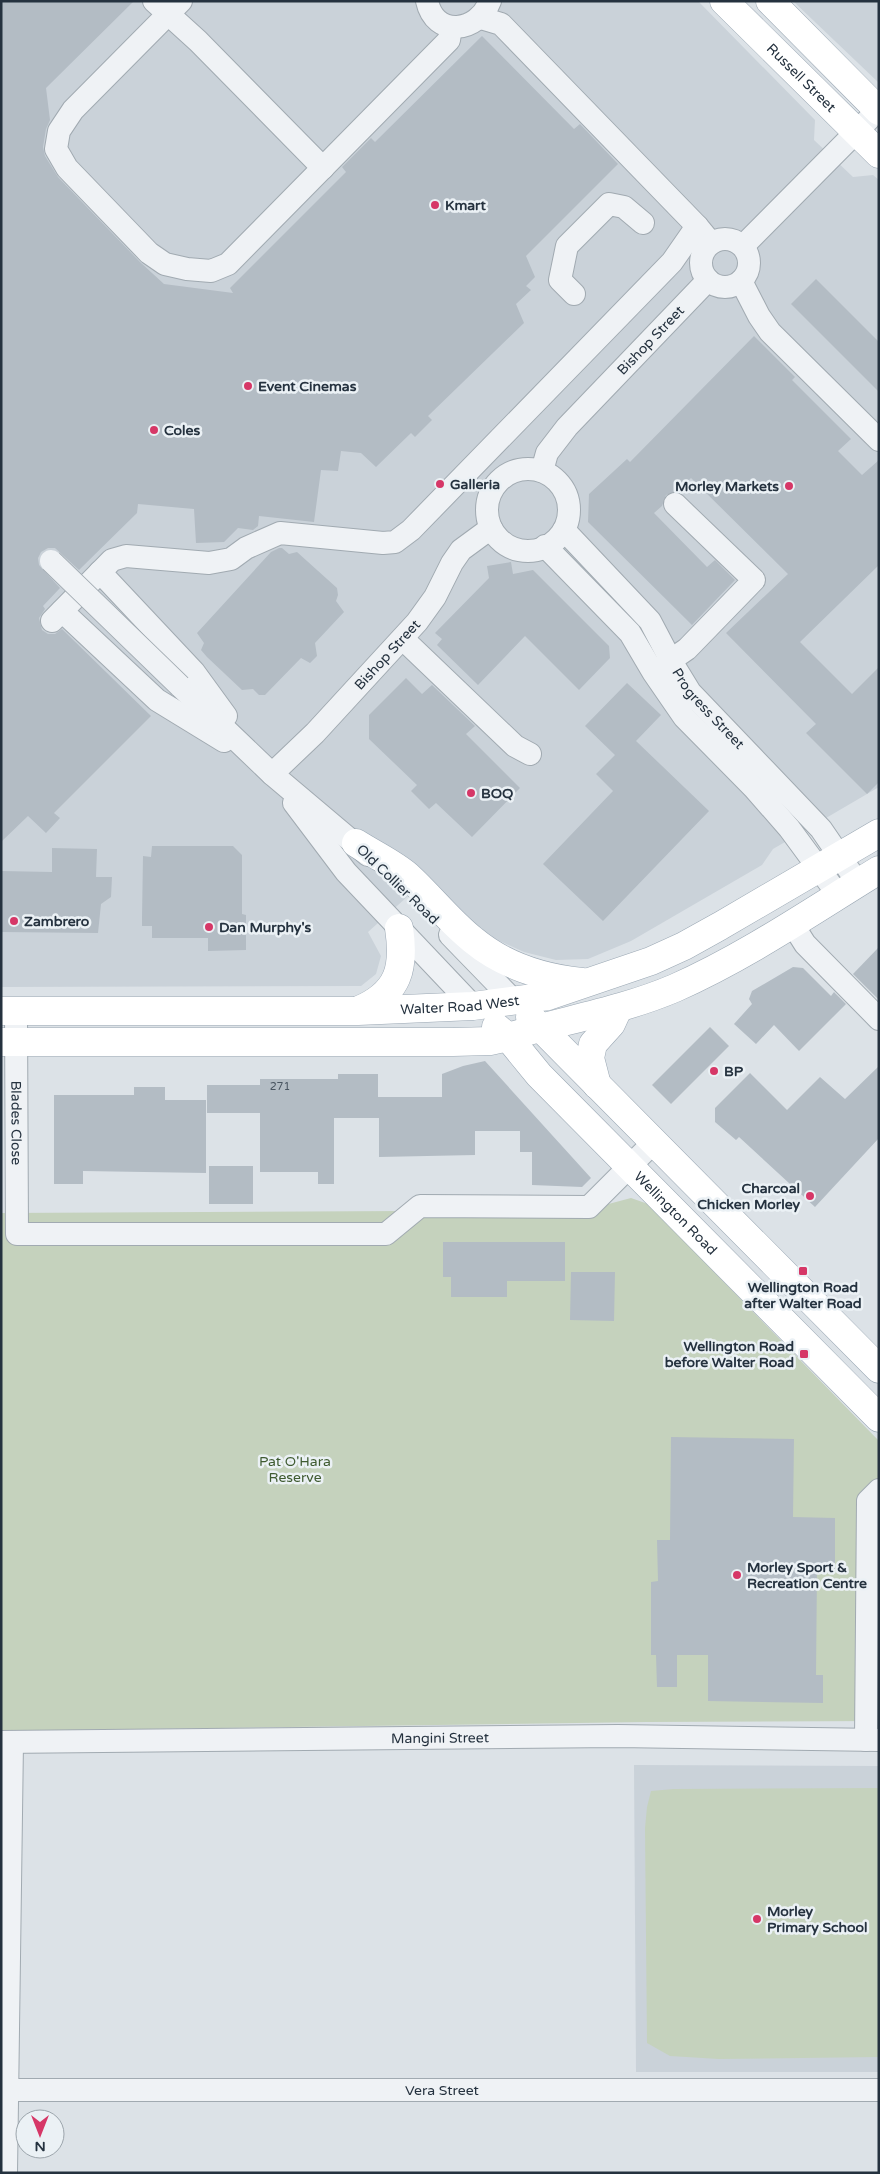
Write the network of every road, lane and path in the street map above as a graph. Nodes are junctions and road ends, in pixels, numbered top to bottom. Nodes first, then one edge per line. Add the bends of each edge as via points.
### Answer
1 (427, 1) edge
2 (724, 1) edge
3 (771, 2) edge
4 (168, 5) edge
5 (485, 10) edge
6 (451, 26) junction
7 (878, 110) edge
8 (857, 133) junction
9 (879, 154) edge
10 (323, 168) junction
11 (643, 223) dead end
12 (704, 235) junction
13 (743, 246) junction
14 (708, 280) junction
15 (741, 281) junction
16 (574, 294) dead end
17 (879, 440) edge
18 (542, 471) junction
19 (675, 504) dead end
20 (491, 528) junction
21 (564, 530) junction
22 (545, 546) junction
23 (51, 561) dead end
24 (100, 572) junction
25 (403, 639) junction
26 (662, 667) junction
27 (530, 754) dead end
28 (266, 769) junction
29 (879, 833) edge
30 (356, 843) junction
31 (830, 862) junction
32 (859, 883) edge
33 (794, 925) junction
34 (399, 928) junction
35 (588, 983) junction
36 (516, 1002) junction
37 (473, 1006) junction
38 (618, 1008) junction
39 (358, 1011) junction
40 (9, 1012) edge
41 (879, 1018) edge
42 (540, 1027) junction
43 (508, 1037) junction
44 (9, 1042) edge
45 (597, 1085) junction
46 (9, 1132) edge
47 (653, 1143) junction
48 (630, 1166) junction
49 (879, 1369) edge
50 (879, 1418) edge
51 (873, 1496) edge
52 (874, 1527) edge
53 (872, 1740) edge
54 (7, 1742) edge
55 (6, 2090) junction
56 (879, 2090) edge
57 (6, 2173) edge

1 - 6 street via 433,15
2 - 8 main road, Russell Street
3 - 7 main road
4 - 10 street
4 - 10 street via 73,110 59,131 56,149 67,168 149,253 165,264 210,271 228,264
5 - 6 street via 467,26
5 - 12 street
6 - 10 street via 449,40
7 - 8 street
8 - 9 main road, Russell Street
8 - 13 street
11 - 16 street via 624,207 609,204 567,246 560,280
12 - 13 street via 724,238
12 - 14 street via 701,261
12 - 24 street via 672,262 411,530 395,542 280,533 246,548 231,559 210,563 126,556 112,560
13 - 15 street via 749,264
14 - 15 street via 721,286
14 - 18 street, Bishop Street via 567,427 547,453
15 - 17 street via 770,332
18 - 20 street via 520,469 497,483 487,507
18 - 21 street via 565,491 568,521
19 - 26 street via 754,580 687,649
20 - 22 street via 505,544 520,551
20 - 25 street, Bishop Street via 461,550 436,597
21 - 22 street
21 - 26 street, Progress Street via 650,621
22 - 26 street, Progress Street
23 - 28 street, Old Collier Road, bridge
24 - 28 street via 194,672
24 - 28 street via 57,616 157,700
25 - 27 street via 516,746
25 - 28 street, Bishop Street via 315,733
26 - 31 street, Progress Street via 821,829
28 - 30 street, Old Collier Road
28 - 34 street, Old Collier Road via 346,872
29 - 31 main road, Walter Road West
30 - 35 main road via 406,875 486,950 539,974
30 - 36 street, Old Collier Road
31 - 32 street, Progress Street
31 - 35 main road, Walter Road West via 684,946
32 - 33 main road
33 - 38 main road via 674,988
33 - 41 street via 805,944
34 - 37 street, Old Collier Road
34 - 39 main road via 400,970 390,989 376,1003
35 - 36 main road, Walter Road West
36 - 37 main road, Walter Road West
36 - 42 main road
37 - 39 main road, Walter Road West
37 - 43 main road, Wellington Road
38 - 42 main road
38 - 45 main road via 610,1024 593,1044 590,1058
39 - 40 main road, Walter Road West
40 - 44 street, Blades Close
42 - 43 main road
42 - 45 main road
43 - 44 main road via 453,1042
43 - 48 main road, Wellington Road via 539,1075
44 - 46 street, Blades Close
45 - 47 main road
46 - 48 street, Blades Close via 16,1234 386,1234 420,1206 589,1207
47 - 48 street
47 - 49 main road
48 - 50 main road, Wellington Road
51 - 52 street
52 - 53 street
53 - 54 street, Mangini Street via 618,1736
54 - 55 street
55 - 56 street, Vera Street
55 - 57 street

